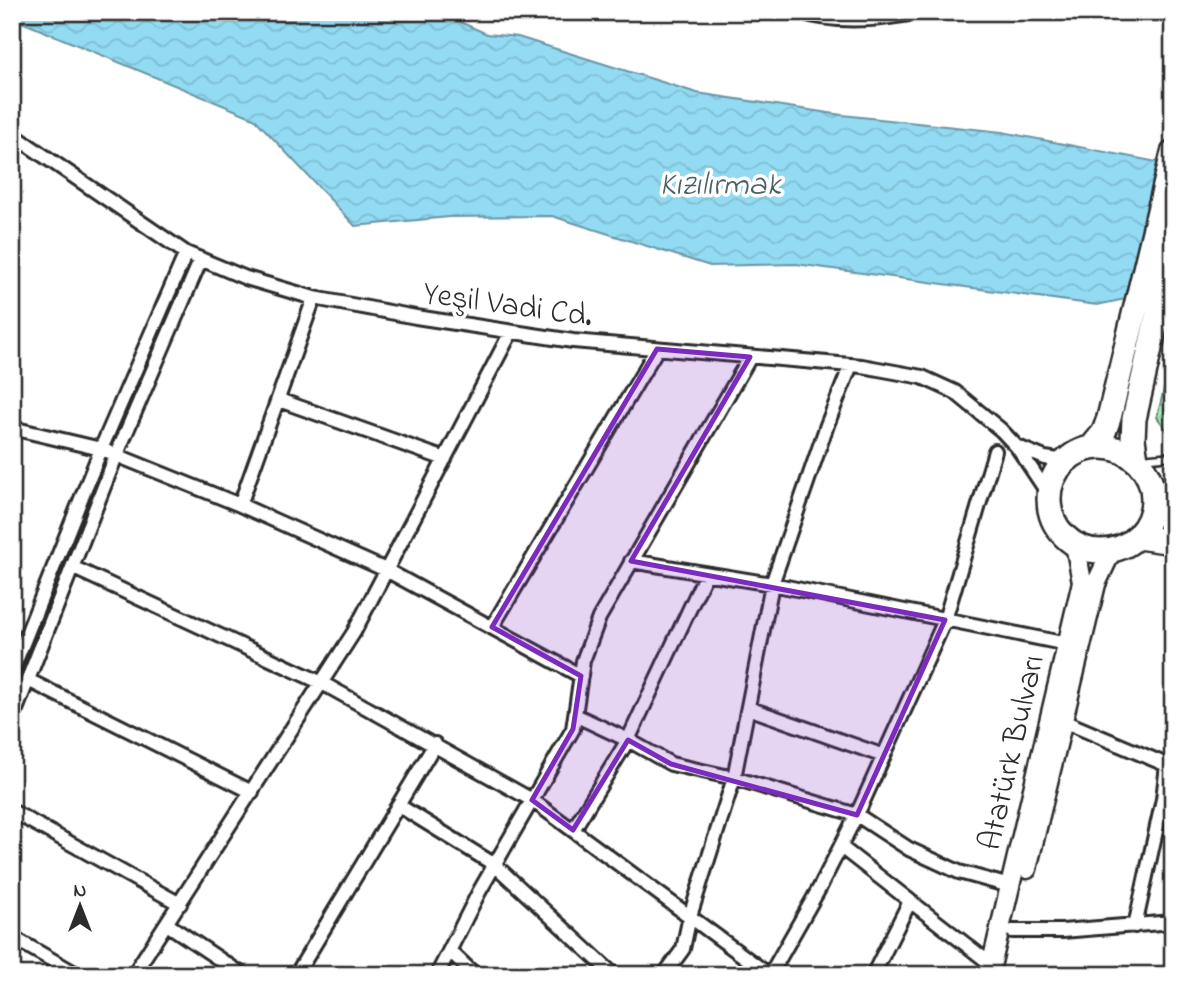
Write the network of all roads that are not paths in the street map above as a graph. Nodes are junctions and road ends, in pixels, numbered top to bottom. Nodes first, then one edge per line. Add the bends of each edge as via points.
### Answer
1 (800, 12) edge
2 (920, 12) edge
3 (1151, 12) edge
4 (1173, 15) edge
5 (12, 134) edge
6 (1173, 153) edge
7 (1173, 247) edge
8 (186, 253) junction
9 (201, 259) junction
10 (314, 298) junction
11 (1150, 298) junction
12 (511, 332) junction
13 (657, 349) junction
14 (750, 357) junction
15 (851, 365) junction
16 (279, 400) junction
17 (12, 428) edge
18 (1017, 447) junction
19 (1090, 448) junction
20 (101, 449) junction
21 (995, 451) dead end
22 (116, 456) junction
23 (1172, 458) edge
24 (445, 459) junction
25 (1136, 460) junction
26 (1065, 461) junction
27 (1173, 488) edge
28 (1049, 495) junction
29 (1154, 503) junction
30 (240, 505) junction
31 (1173, 517) edge
32 (1138, 537) junction
33 (1173, 542) edge
34 (1075, 544) junction
35 (1112, 550) junction
36 (631, 561) junction
37 (74, 568) junction
38 (386, 570) junction
39 (706, 574) junction
40 (772, 584) junction
41 (945, 620) junction
42 (492, 627) junction
43 (1068, 644) junction
44 (12, 671) edge
45 (581, 676) junction
46 (28, 680) junction
47 (322, 683) junction
48 (747, 708) junction
49 (575, 715) junction
50 (12, 720) edge
51 (1063, 721) junction
52 (628, 740) junction
53 (435, 744) junction
54 (884, 756) junction
55 (734, 778) junction
56 (252, 792) junction
57 (532, 800) junction
58 (398, 805) junction
59 (12, 811) edge
60 (857, 815) junction
61 (573, 831) junction
62 (841, 847) junction
63 (495, 865) junction
64 (1010, 886) junction
65 (910, 901) junction
66 (180, 904) junction
67 (690, 916) junction
68 (1173, 922) edge
69 (167, 923) junction
70 (1135, 926) junction
71 (1012, 931) junction
72 (12, 937) edge
73 (450, 951) junction
74 (994, 972) edge
75 (78, 975) edge
76 (134, 975) edge
77 (243, 975) edge
78 (296, 975) edge
79 (437, 975) edge
80 (475, 975) edge
81 (614, 975) edge
82 (664, 975) edge
83 (770, 975) edge
84 (873, 975) edge

1 - 2 street via 823,20
3 - 4 street
5 - 8 street, Yeşil Vadi Cd.
6 - 11 highway
7 - 11 highway
8 - 9 street, Yeşil Vadi Cd.
8 - 20 street
9 - 10 street, Yeşil Vadi Cd.
9 - 22 street
10 - 12 street, Yeşil Vadi Cd.
10 - 16 street
11 - 19 highway via 1104,432
11 - 25 highway via 1134,419
12 - 13 street, Yeşil Vadi Cd.
12 - 24 street
13 - 14 street, Yeşil Vadi Cd.
13 - 42 street
14 - 15 street, Yeşil Vadi Cd.
14 - 36 street
15 - 18 street, Yeşil Vadi Cd. via 922,377 955,392
15 - 40 street
16 - 24 street
16 - 30 street
17 - 20 street
18 - 26 street
18 - 28 street
19 - 25 highway via 1110,447
19 - 26 highway
20 - 22 street
20 - 44 street
21 - 41 street
22 - 30 street
22 - 37 street
23 - 25 lane
24 - 38 street
25 - 29 highway via 1148,475
26 - 28 highway
27 - 29 lane
28 - 34 highway, Atatürk Bulvarı via 1055,523
29 - 31 highway
29 - 32 highway
30 - 38 street
32 - 33 highway
32 - 35 highway
34 - 35 highway
34 - 43 main road, Atatürk Bulvarı via 1082,582
35 - 51 main road, Atatürk Bulvarı via 1096,584
36 - 39 street
36 - 45 street via 599,618
37 - 46 street
37 - 47 street
38 - 42 street
38 - 47 street
39 - 40 street
39 - 52 street
40 - 41 street
40 - 48 street
41 - 43 street
41 - 54 street
42 - 45 street
43 - 64 main road, Atatürk Bulvarı
45 - 49 street
46 - 50 street
46 - 56 street
47 - 53 street
47 - 56 street
48 - 54 street
48 - 55 street
49 - 52 street
49 - 57 street via 573,729
51 - 70 street via 1167,765
51 - 71 main road, Atatürk Bulvarı
52 - 55 street via 671,764
52 - 61 street
53 - 57 street
53 - 58 street
54 - 60 street
55 - 60 street
55 - 67 street
56 - 66 street
57 - 61 street
57 - 63 street
58 - 63 street
58 - 78 street
59 - 66 street
60 - 62 street
60 - 64 street via 909,849 959,872
61 - 67 street
62 - 65 street
62 - 83 street
63 - 73 street
63 - 81 street
64 - 74 main road, Atatürk Bulvarı
65 - 74 street
65 - 84 street
66 - 69 street
67 - 82 street via 683,949
67 - 83 street
68 - 70 street
69 - 76 street
69 - 77 street
70 - 71 street
71 - 74 main road, Atatürk Bulvarı
72 - 75 street
73 - 79 street
73 - 80 street

